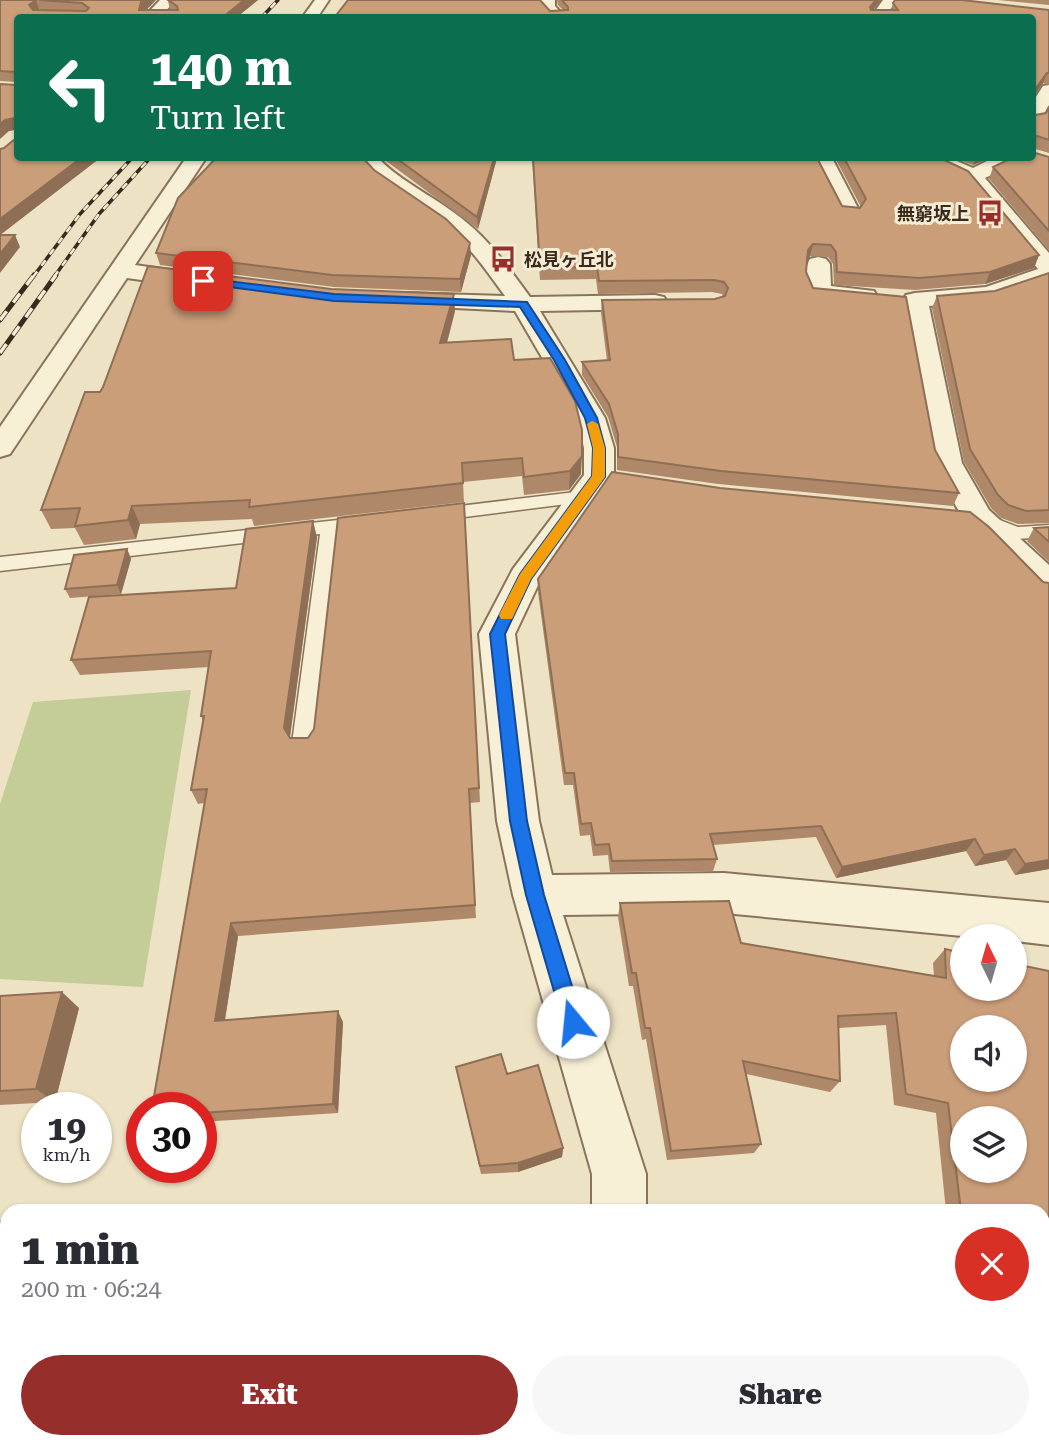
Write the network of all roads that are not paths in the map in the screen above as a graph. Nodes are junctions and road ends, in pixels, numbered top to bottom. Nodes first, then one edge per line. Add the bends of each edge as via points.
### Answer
1 (169, 0) edge
2 (323, 0) edge
3 (891, 0) edge
4 (153, 14) edge
5 (312, 14) edge
6 (879, 14) edge
7 (1049, 90) edge
8 (1036, 112) edge
9 (194, 161) edge
10 (370, 161) edge
11 (824, 161) edge
12 (941, 161) edge
13 (1001, 161) edge
14 (973, 176) junction
15 (823, 211) edge
16 (818, 264) edge
17 (1049, 268) edge
18 (120, 270) junction
19 (1049, 273) edge
20 (217, 283) edge
21 (374, 299) edge
22 (915, 300) junction
23 (675, 302) edge
24 (523, 304) junction
25 (0, 448) edge
26 (598, 484) junction
27 (963, 516) junction
28 (410, 517) edge
29 (383, 520) edge
30 (330, 527) junction
31 (1049, 531) edge
32 (0, 564) edge
33 (1049, 585) edge
34 (304, 743) edge
35 (535, 895) junction
36 (1049, 924) edge
37 (620, 1204) edge

1 - 4 street
2 - 5 street
3 - 6 street
7 - 8 street
9 - 18 street
10 - 24 street via 385,177 458,226 487,255
11 - 15 street via 854,219
12 - 14 street
13 - 14 street
14 - 17 street
16 - 22 street via 819,293
18 - 20 street
18 - 25 street
19 - 22 street via 989,294
21 - 24 street
22 - 27 street via 947,463
23 - 24 street
24 - 26 street via 591,418 599,448
26 - 28 lane
26 - 35 street via 525,577 497,634 518,821
27 - 31 lane via 1016,533
27 - 33 street via 995,531
29 - 30 lane
30 - 32 lane
30 - 34 lane
35 - 36 street via 724,893
35 - 37 street via 619,1174

